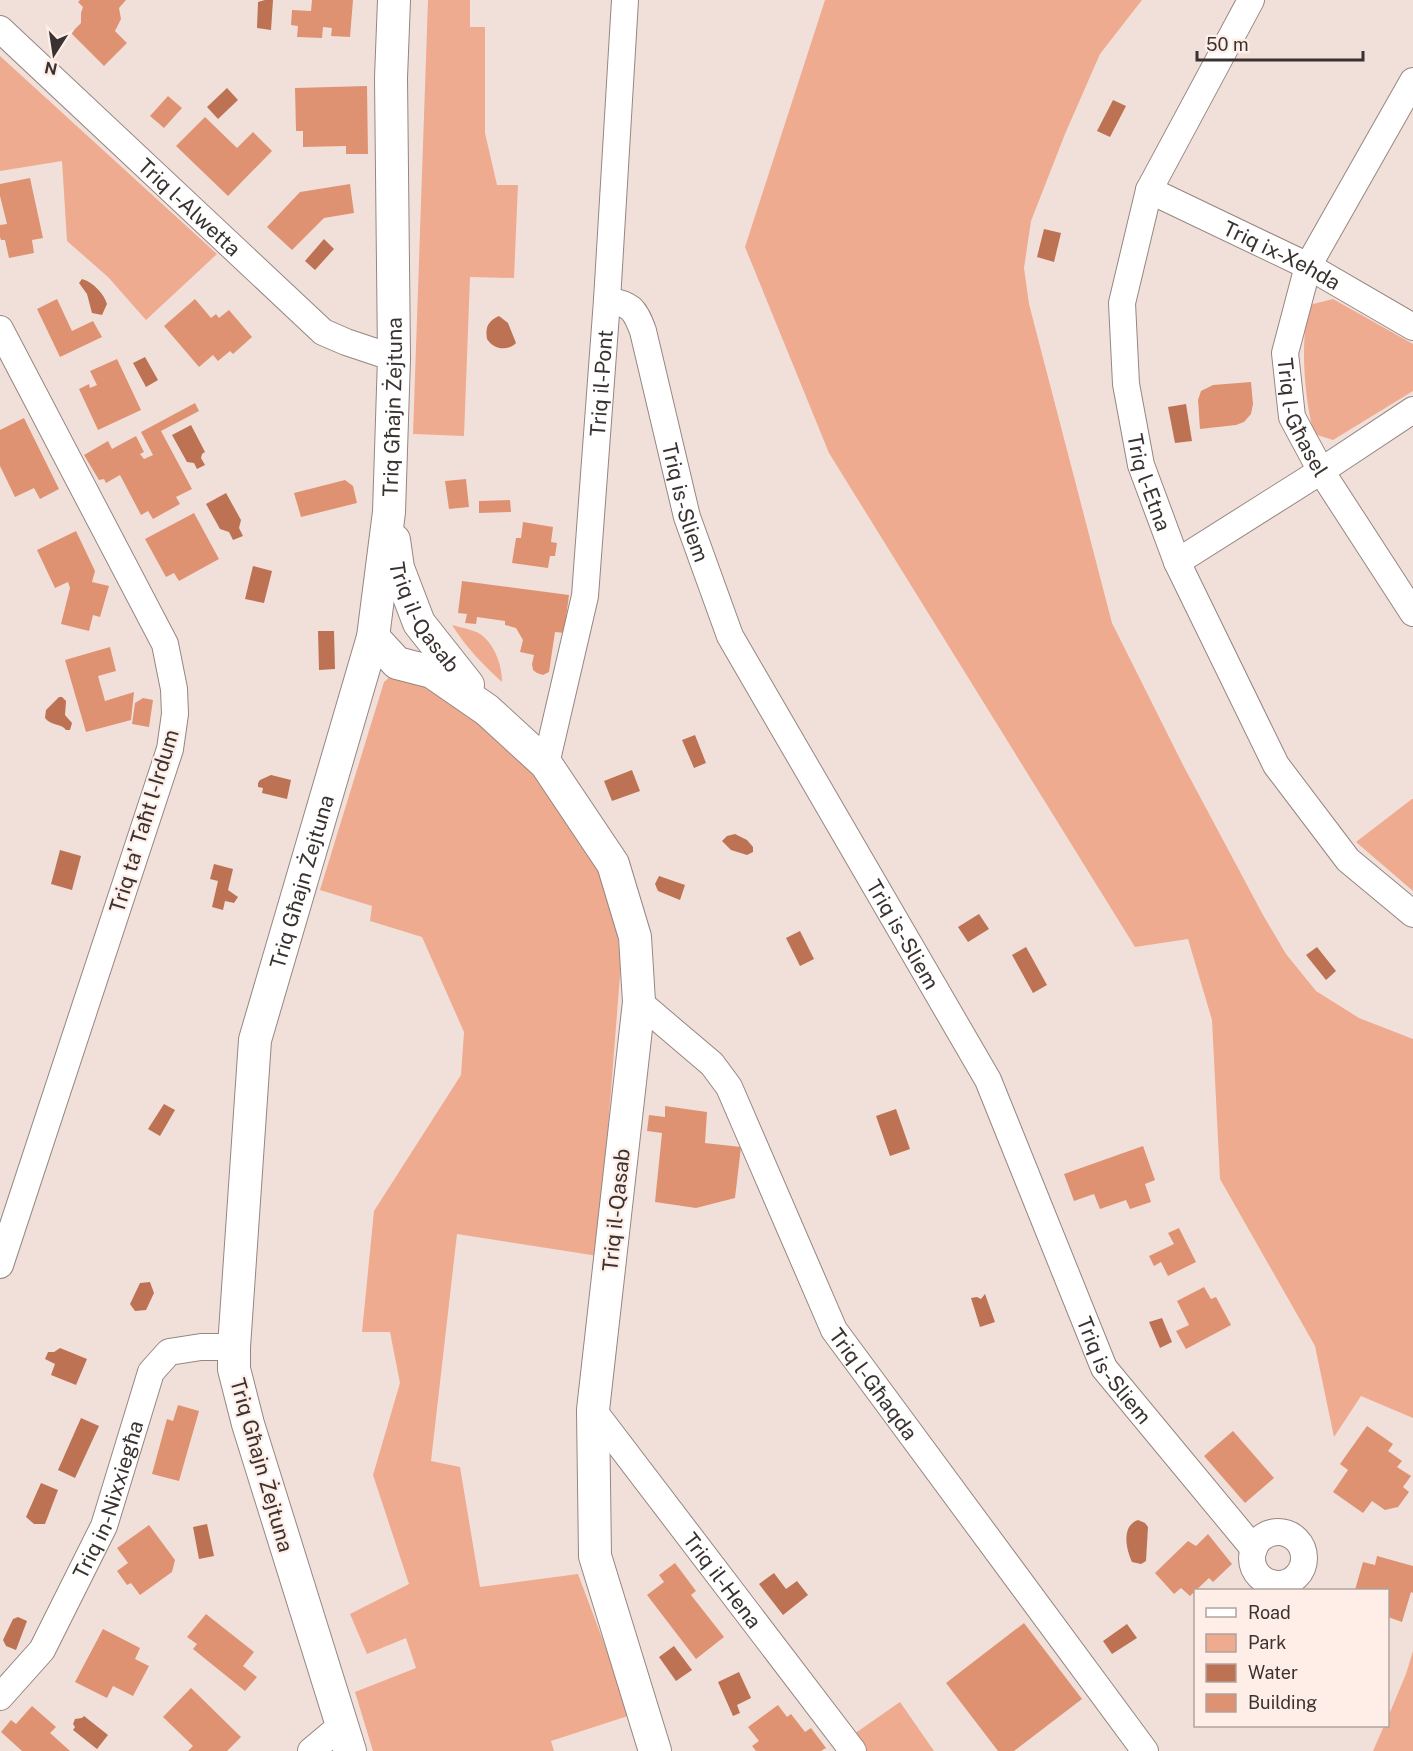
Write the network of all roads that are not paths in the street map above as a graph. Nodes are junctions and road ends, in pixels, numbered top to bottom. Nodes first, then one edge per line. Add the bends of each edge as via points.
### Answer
1 (394, 0) edge
2 (625, 0) edge
3 (1251, 0) edge
4 (0, 29) edge
5 (1413, 81) edge
6 (1149, 190) junction
7 (1308, 266) junction
8 (607, 300) junction
9 (1413, 327) edge
10 (0, 329) edge
11 (394, 358) junction
12 (1413, 410) edge
13 (1321, 471) junction
14 (389, 512) junction
15 (1177, 562) junction
16 (411, 601) junction
17 (1413, 613) edge
18 (375, 624) junction
19 (487, 710) junction
20 (546, 764) junction
21 (1413, 914) edge
22 (639, 1002) junction
23 (0, 1265) edge
24 (234, 1347) junction
25 (594, 1410) junction
26 (1254, 1549) dead end
27 (0, 1696) edge
28 (346, 1738) edge
29 (311, 1751) edge
30 (655, 1751) edge
31 (854, 1751) edge
32 (1145, 1751) edge

1 - 11 street, Triq Għajn Żejtuna
2 - 8 street, Triq il-Pont
3 - 6 street, Triq l-Etna
4 - 11 street, Triq l-Alwetta via 323,332
5 - 7 street, Triq l-Għasel
6 - 7 street, Triq ix-Xehda
6 - 15 street, Triq l-Etna via 1122,303 1126,384 1141,465
7 - 9 street, Triq ix-Xehda
7 - 13 street, Triq l-Għasel via 1285,353 1292,417
8 - 20 street, Triq il-Pont via 585,596
8 - 26 street, Triq is-Sliem via 626,303 637,314 687,517 730,636 988,1080 1104,1368
10 - 23 street, Triq ta' Taħt l-Irdum via 165,644 175,714 170,749
11 - 14 street, Triq Għajn Żejtuna
12 - 13 street
13 - 15 street
13 - 17 street, Triq l-Għasel
14 - 16 street, Triq il-Qasab via 398,568
14 - 18 street, Triq Għajn Żejtuna
15 - 21 street, Triq l-Etna via 1276,765 1348,860
16 - 18 street
16 - 19 street, Triq il-Qasab via 419,623
18 - 19 street, Triq il-Qasab via 397,663 432,672
18 - 24 street, Triq Għajn Żejtuna via 255,1040
19 - 20 street, Triq il-Qasab
20 - 22 street, Triq il-Qasab via 613,864 635,937
22 - 25 street, Triq il-Qasab
22 - 32 street, Triq l-Għaqda via 712,1064 729,1087 834,1330
24 - 27 street, Triq in-Nixxiegħa via 169,1352 151,1372 104,1526 42,1650
24 - 28 street, Triq Għajn Żejtuna via 234,1369 248,1424
25 - 30 street, Triq il-Qasab via 595,1556
25 - 31 street, Triq il-Hena
28 - 29 street

